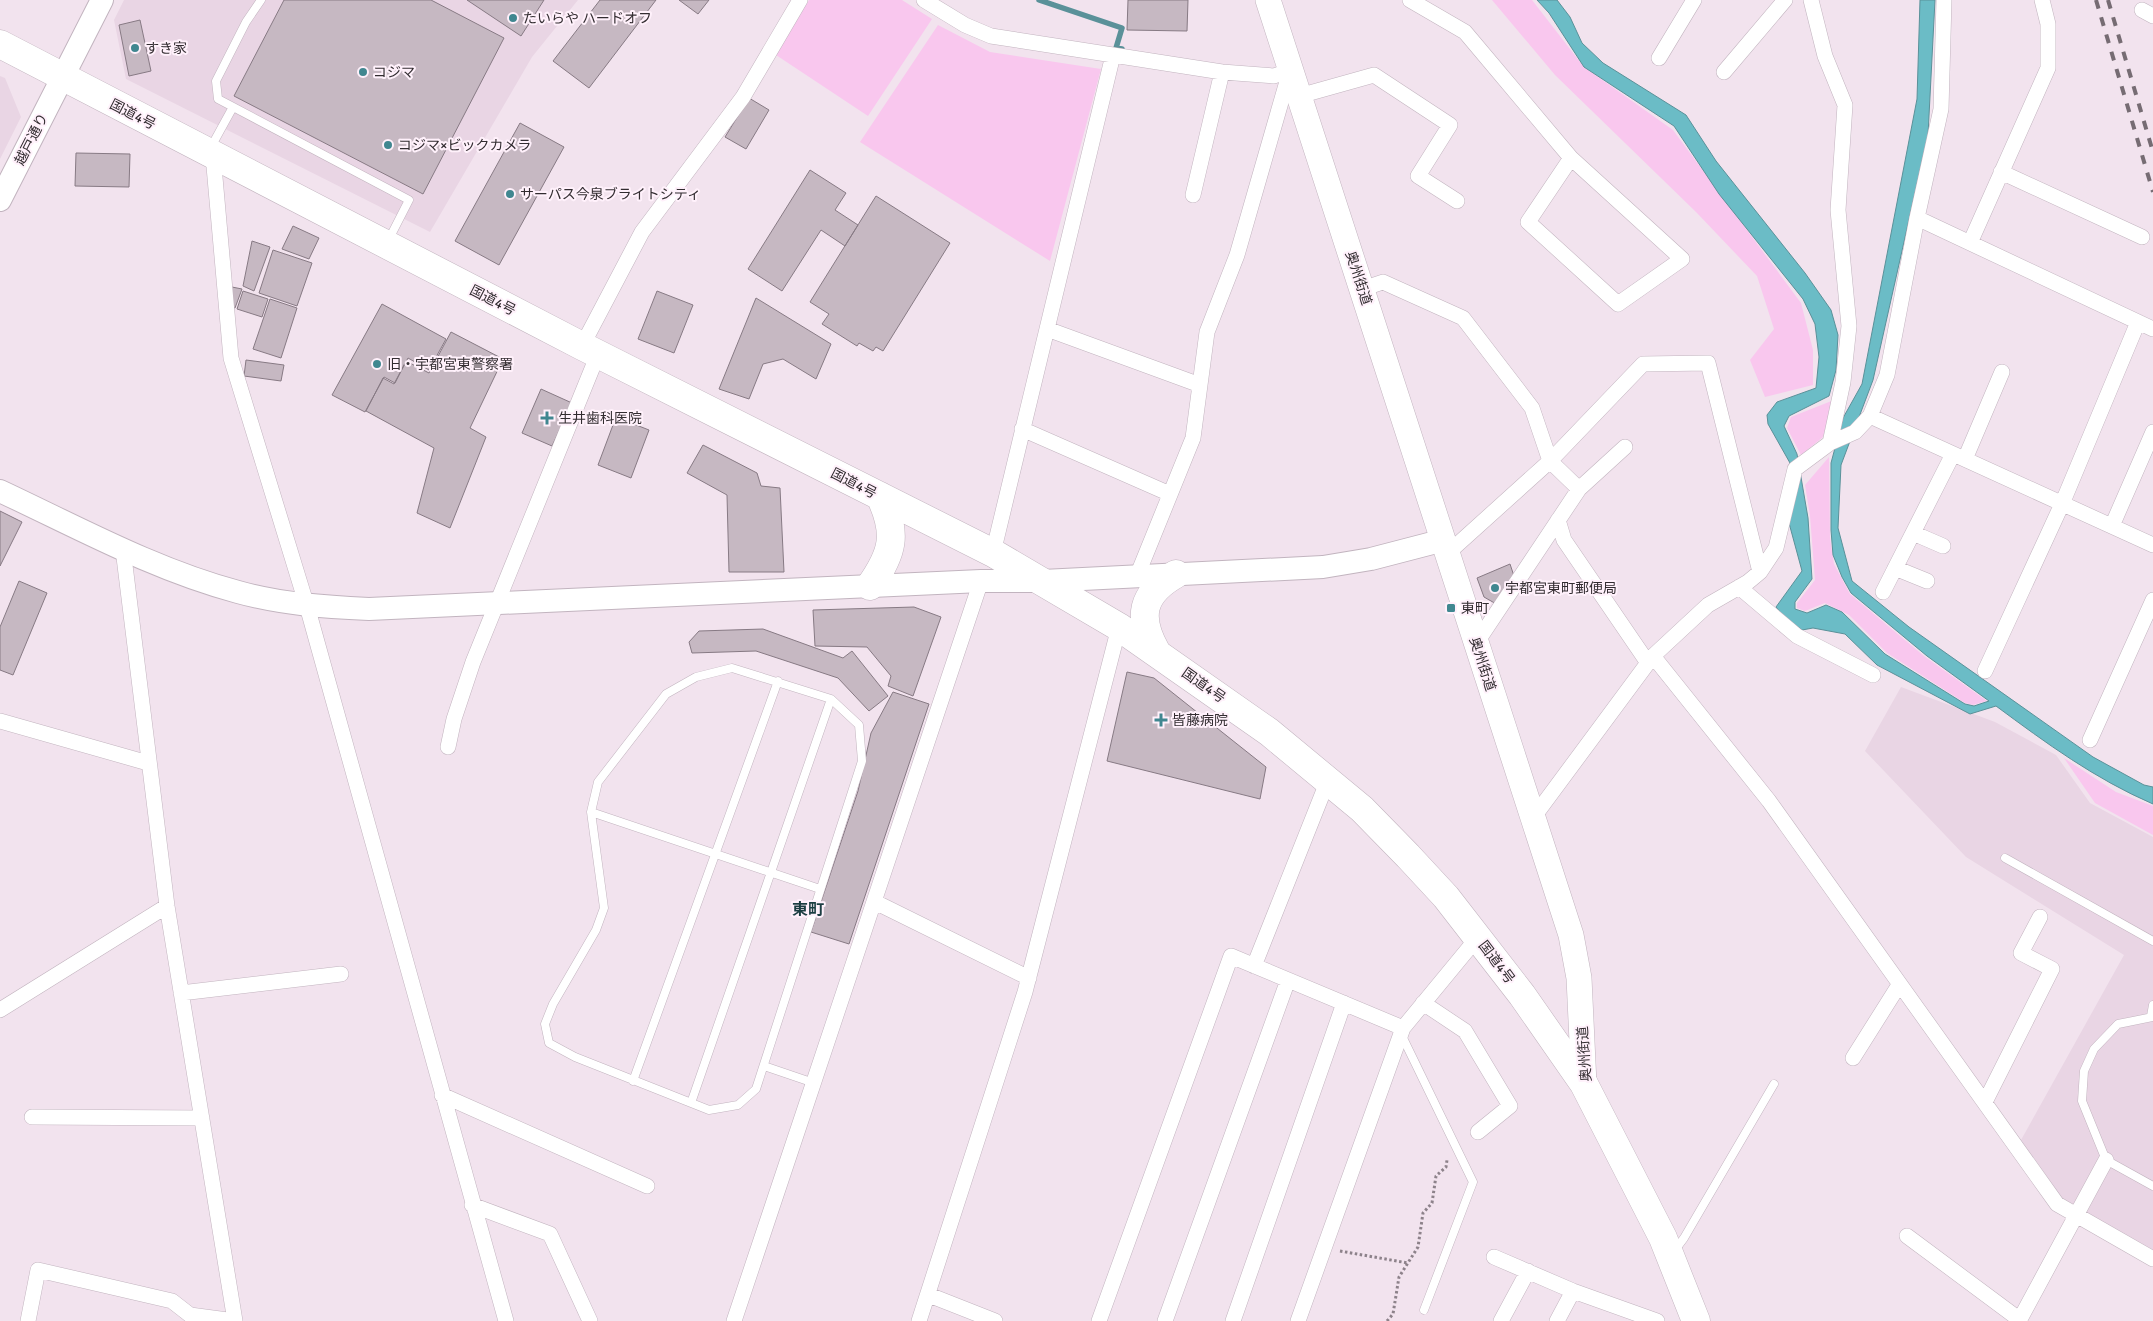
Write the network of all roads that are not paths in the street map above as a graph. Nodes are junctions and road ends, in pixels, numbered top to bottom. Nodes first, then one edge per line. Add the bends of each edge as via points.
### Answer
1 (102, 0) edge
2 (261, 0) edge
3 (800, 0) edge
4 (924, 0) edge
5 (1268, 0) edge
6 (1410, 0) edge
7 (1694, 0) edge
8 (1785, 0) edge
9 (1811, 0) edge
10 (1944, 0) edge
11 (2042, 0) edge
12 (939, 4) edge
13 (0, 44) edge
14 (1113, 55) junction
15 (1659, 58) dead end
16 (1291, 70) junction
17 (1222, 72) junction
18 (1724, 72) dead end
19 (62, 77) junction
20 (1299, 96) junction
21 (233, 107) junction
22 (211, 154) junction
23 (1571, 158) junction
24 (2001, 172) junction
25 (1193, 195) dead end
26 (0, 200) edge
27 (1458, 201) dead end
28 (1916, 218) junction
29 (2142, 238) dead end
30 (1970, 243) junction
31 (386, 245) junction
32 (1362, 289) junction
33 (2138, 322) junction
34 (1047, 329) junction
35 (2153, 329) edge
36 (590, 350) junction
37 (2002, 372) dead end
38 (1200, 385) junction
39 (1870, 416) junction
40 (1022, 429) junction
41 (2153, 432) edge
42 (1830, 443) junction
43 (1626, 447) dead end
44 (1959, 457) junction
45 (1550, 460) junction
46 (1580, 489) junction
47 (0, 491) edge
48 (1170, 494) junction
49 (880, 496) junction
50 (2062, 504) junction
51 (1558, 520) junction
52 (2112, 526) junction
53 (1913, 533) junction
54 (2153, 545) edge
55 (1446, 546) junction
56 (1943, 546) dead end
57 (124, 549) junction
58 (992, 553) junction
59 (1895, 568) junction
60 (1760, 572) junction
61 (1176, 574) junction
62 (1137, 576) junction
63 (981, 581) junction
64 (1043, 581) junction
65 (1927, 581) dead end
66 (870, 586) junction
67 (1739, 587) junction
68 (1883, 592) dead end
69 (2153, 600) edge
70 (497, 604) junction
71 (307, 606) junction
72 (1118, 627) junction
73 (1476, 642) junction
74 (1156, 651) junction
75 (1650, 659) junction
76 (1986, 671) dead end
77 (1873, 675) dead end
78 (778, 681) junction
79 (830, 699) junction
80 (0, 720) edge
81 (2090, 740) dead end
82 (448, 747) dead end
83 (148, 763) junction
84 (1328, 780) junction
85 (591, 812) junction
86 (1533, 818) junction
87 (714, 854) junction
88 (2006, 858) dead end
89 (772, 873) junction
90 (820, 889) junction
91 (875, 902) junction
92 (167, 906) junction
93 (2040, 917) dead end
94 (1478, 936) junction
95 (2153, 941) edge
96 (1254, 966) junction
97 (341, 974) dead end
98 (1029, 978) junction
99 (1288, 980) junction
100 (1899, 985) junction
101 (181, 993) junction
102 (1344, 1003) junction
103 (1423, 1003) junction
104 (2153, 1005) edge
105 (0, 1010) edge
106 (2152, 1017) edge
107 (1402, 1031) junction
108 (1853, 1058) dead end
109 (764, 1066) junction
110 (633, 1082) junction
111 (814, 1082) junction
112 (1584, 1084) junction
113 (1774, 1084) dead end
114 (442, 1095) junction
115 (1985, 1102) junction
116 (691, 1103) junction
117 (32, 1117) dead end
118 (202, 1118) junction
119 (1478, 1132) dead end
120 (2106, 1160) junction
121 (647, 1186) dead end
122 (2153, 1186) edge
123 (472, 1204) junction
124 (2076, 1215) junction
125 (1907, 1236) dead end
126 (1670, 1256) junction
127 (1494, 1257) dead end
128 (2153, 1259) edge
129 (1528, 1271) junction
130 (1573, 1290) junction
131 (929, 1295) junction
132 (1424, 1310) dead end
133 (2020, 1320) edge
134 (28, 1321) edge
135 (235, 1321) edge
136 (506, 1321) edge
137 (590, 1321) edge
138 (734, 1321) edge
139 (919, 1321) edge
140 (995, 1321) edge
141 (1099, 1321) edge
142 (1164, 1321) edge
143 (1233, 1321) edge
144 (1298, 1321) edge
145 (1502, 1321) edge
146 (1557, 1321) edge
147 (1658, 1321) edge
148 (1696, 1321) edge

1 - 19 street, 越戸通り
2 - 21 lane via 216,81 218,100
3 - 36 street via 742,97 642,232
4 - 12 street
5 - 16 main road, 奥州街道
6 - 23 street via 1466,32
7 - 15 street
8 - 18 street
9 - 42 street via 1825,56 1845,105 1838,210 1849,326 1844,382
10 - 28 street via 1941,109
11 - 24 street via 2048,24 2048,68
12 - 14 street via 965,26 991,36
13 - 19 highway, 国道4号
14 - 17 street
14 - 34 street
16 - 17 street via 1274,76
16 - 20 main road, 奥州街道
16 - 38 street via 1237,255 1207,332
17 - 25 street
19 - 22 highway, 国道4号
19 - 26 street, 越戸通り
20 - 27 street via 1374,75 1450,125 1418,176
20 - 32 main road, 奥州街道
21 - 22 lane
21 - 31 lane via 409,200
22 - 31 highway, 国道4号
22 - 71 street via 231,358
23 - 23 street via 1682,259 1618,304 1528,222
24 - 29 street
24 - 30 street
28 - 30 street
28 - 39 street via 1888,375
30 - 33 street
31 - 36 highway, 国道4号
32 - 45 street via 1382,282 1463,318 1532,408
32 - 55 main road, 奥州街道
33 - 35 street
33 - 50 street
34 - 38 street
34 - 40 street
36 - 49 highway, 国道4号
36 - 70 street
37 - 44 street
38 - 48 street via 1193,438
39 - 42 street via 1855,432
39 - 44 street
40 - 48 street
40 - 58 street
41 - 52 street
42 - 60 street via 1795,469 1776,548
43 - 46 street
44 - 50 street
44 - 53 street
45 - 46 street
45 - 55 street
45 - 60 street via 1644,364 1708,363
46 - 51 street
47 - 57 street
48 - 62 street
49 - 58 highway, 国道4号
49 - 66 highway via 889,516 891,541 886,564
50 - 52 street
50 - 76 street
51 - 73 street
51 - 75 street via 1564,540
52 - 54 street
53 - 56 street
53 - 59 street
55 - 61 street via 1324,567
55 - 73 main road, 奥州街道
57 - 71 street via 177,573 238,592
57 - 83 street
58 - 64 highway, 国道4号
59 - 65 street
59 - 68 street
60 - 67 street
61 - 62 street
61 - 74 highway via 1160,583 1150,596 1144,616 1146,634
62 - 64 street
63 - 64 street
63 - 66 street
63 - 91 street
64 - 72 highway, 国道4号
66 - 70 street
67 - 75 street via 1708,605
67 - 77 street via 1797,636
69 - 81 street
70 - 71 street via 369,609
70 - 82 street via 463,690
71 - 114 street
72 - 74 highway, 国道4号
72 - 98 street
73 - 86 main road, 奥州街道
74 - 84 highway, 国道4号 via 1255,722
75 - 86 street
75 - 100 street via 1769,801
78 - 79 lane
78 - 85 lane via 732,668 696,677 666,694 598,782
78 - 87 lane
79 - 89 lane
79 - 90 lane via 859,725 862,761
80 - 83 street
83 - 92 street
84 - 94 highway, 国道4号 via 1408,856
84 - 96 street
85 - 87 lane
85 - 110 lane via 604,908 596,930 553,1004 545,1024 549,1043 574,1058
86 - 112 main road, 奥州街道 via 1571,935 1576,961
87 - 89 lane
87 - 110 lane
88 - 95 lane
89 - 90 lane
89 - 116 lane
90 - 109 lane
91 - 98 street
91 - 111 street
92 - 101 street
92 - 105 street
93 - 115 street via 2021,953 2052,969
94 - 103 street
94 - 112 highway, 国道4号
96 - 99 street
96 - 141 street via 1231,956
97 - 101 street
98 - 131 street
99 - 102 street
99 - 142 street
100 - 108 street
100 - 115 street
101 - 118 street
102 - 107 street
102 - 143 street
103 - 107 street
103 - 119 street via 1465,1031 1510,1106
104 - 106 lane
106 - 120 lane via 2118,1024 2094,1049 2084,1071 2082,1101
107 - 132 lane via 1473,1182
107 - 144 street
109 - 111 lane
109 - 116 lane via 756,1089 738,1105 709,1110
110 - 116 lane
111 - 138 street
112 - 126 highway, 奥州街道
113 - 126 lane via 1684,1238
114 - 121 street
114 - 123 street
115 - 124 street via 2057,1204
117 - 118 street
118 - 135 street
120 - 122 lane
120 - 124 street
123 - 136 street
123 - 137 street via 550,1234
124 - 128 street
124 - 133 street
125 - 133 street
126 - 148 highway, 奥州街道
127 - 129 street
129 - 130 street
129 - 145 street
130 - 146 street
130 - 147 street
131 - 139 street
131 - 140 street
134 - 135 street via 38,1270 172,1301 190,1315

